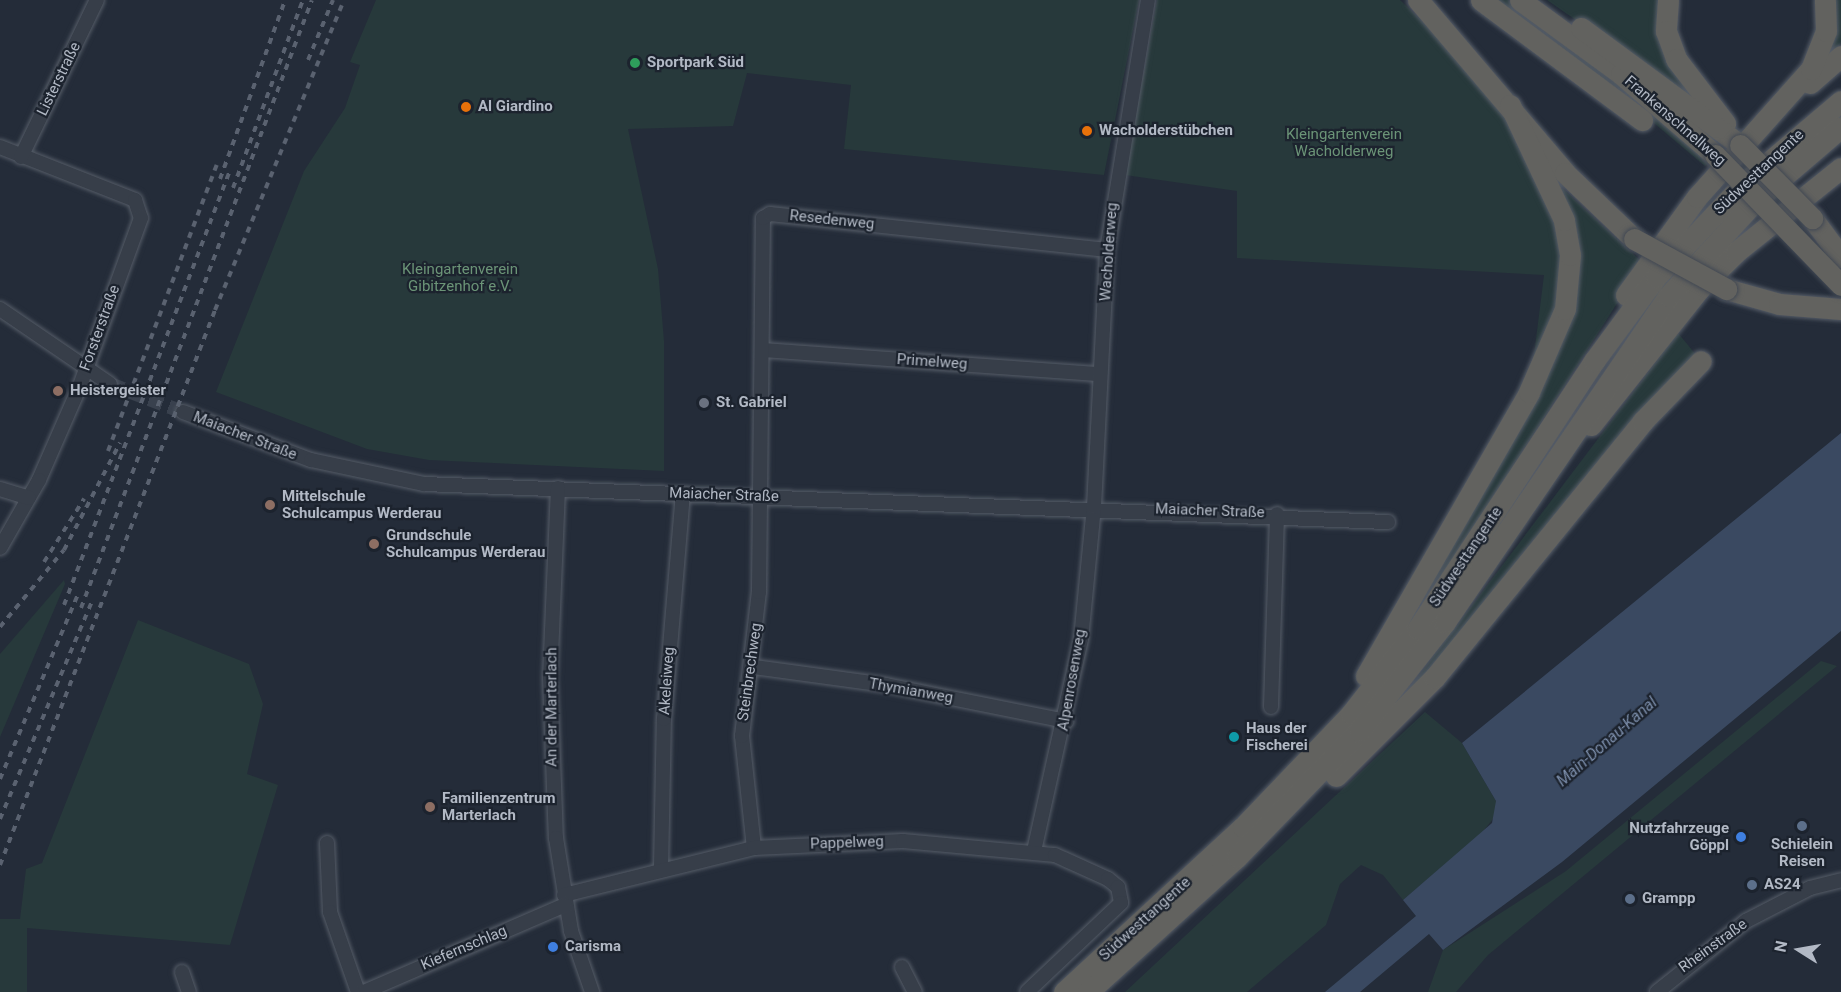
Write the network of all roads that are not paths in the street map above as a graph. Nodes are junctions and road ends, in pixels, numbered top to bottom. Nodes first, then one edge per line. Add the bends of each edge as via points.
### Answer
1 (97, 0) edge
2 (1148, 0) edge
3 (1419, 0) edge
4 (1482, 0) edge
5 (1520, 0) edge
6 (1539, 0) edge
7 (1668, 0) edge
8 (1825, 0) edge
9 (1841, 56) edge
10 (1841, 101) edge
11 (1510, 105) junction
12 (1778, 108) junction
13 (1642, 120) dead end
14 (1841, 127) edge
15 (1734, 139) junction
16 (0, 147) edge
17 (21, 157) junction
18 (1841, 168) edge
19 (1812, 218) junction
20 (1841, 239) edge
21 (1107, 249) junction
22 (1841, 257) edge
23 (1841, 285) edge
24 (0, 309) edge
25 (1841, 309) edge
26 (763, 350) junction
27 (1701, 361) dead end
28 (85, 368) junction
29 (1100, 374) junction
30 (110, 384) tunnel mouth
31 (183, 412) tunnel mouth
32 (1556, 418) junction
33 (558, 488) junction
34 (0, 489) edge
35 (683, 494) junction
36 (761, 496) junction
37 (29, 498) junction
38 (1094, 507) junction
39 (1277, 514) junction
40 (1388, 522) dead end
41 (1512, 523) junction
42 (0, 548) edge
43 (754, 667) junction
44 (1271, 707) dead end
45 (1066, 721) junction
46 (1306, 764) junction
47 (327, 843) dead end
48 (754, 848) junction
49 (1034, 851) junction
50 (1237, 857) junction
51 (661, 869) junction
52 (1841, 880) edge
53 (564, 900) junction
54 (902, 967) dead end
55 (182, 972) dead end
56 (189, 992) edge
57 (358, 992) edge
58 (364, 992) edge
59 (592, 992) edge
60 (915, 992) edge
61 (1027, 992) edge
62 (1064, 992) edge
63 (1088, 992) edge
64 (1657, 992) edge

1 - 17 street, Listerstraße
2 - 21 street, Wacholderweg
3 - 11 highway
4 - 13 highway, Frankenschnellweg
5 - 23 highway, Frankenschnellweg, bridge via 1621,74 1715,155
6 - 15 highway via 1626,58
7 - 15 highway via 1666,31 1676,59
8 - 12 highway via 1822,47
9 - 12 highway
10 - 32 highway, Südwesttangente via 1776,153 1681,248
11 - 25 highway, bridge via 1566,173 1634,238 1726,289 1779,304
11 - 46 highway via 1552,186 1569,237 1569,291 1559,329 1441,552
12 - 32 highway via 1665,238 1586,356
14 - 41 highway, Südwesttangente via 1755,201 1668,296
15 - 19 highway, bridge
16 - 17 street
17 - 28 street, Forsterstraße via 137,202 141,218
18 - 41 highway via 1736,252 1699,289
19 - 20 highway
19 - 22 highway
21 - 26 street, Resedenweg via 770,214 760,228
21 - 29 street, Wacholderweg
24 - 28 street
26 - 29 street, Primelweg
26 - 36 street, Resedenweg
27 - 50 highway via 1643,421 1412,701 1260,848
28 - 30 street
28 - 37 street, Forsterstraße
29 - 38 street, Wacholderweg
31 - 33 street, Maiacher Straße via 311,460 376,476 424,484
32 - 46 highway, Südwesttangente via 1418,628
33 - 35 street, Maiacher Straße
33 - 53 street, An der Marterlach via 550,677
34 - 37 street
35 - 36 street, Maiacher Straße
35 - 51 street, Akeleiweg via 664,719
36 - 38 street, Maiacher Straße
36 - 43 street, Steinbrechweg
37 - 42 street, Forsterstraße
38 - 39 street, Maiacher Straße
38 - 45 street, Alpenrosenweg
39 - 40 street, Maiacher Straße
39 - 44 street, Maiacher Straße
41 - 50 highway, Südwesttangente via 1391,693
43 - 45 street, Thymianweg via 886,685
43 - 48 street, Steinbrechweg via 742,736
45 - 49 street, Alpenrosenweg
46 - 62 highway, Südwesttangente
47 - 57 street via 330,912
48 - 49 street, Pappelweg via 903,841
48 - 51 street, Pappelweg
49 - 61 street, Pappelweg via 1084,865 1118,887 1121,897 1116,911
50 - 63 highway, Südwesttangente
51 - 53 street, Pappelweg
52 - 64 street, Rheinstraße via 1810,888 1746,921
53 - 58 street, Kiefernschlag
53 - 59 street, An der Marterlach
54 - 60 street
55 - 56 street

